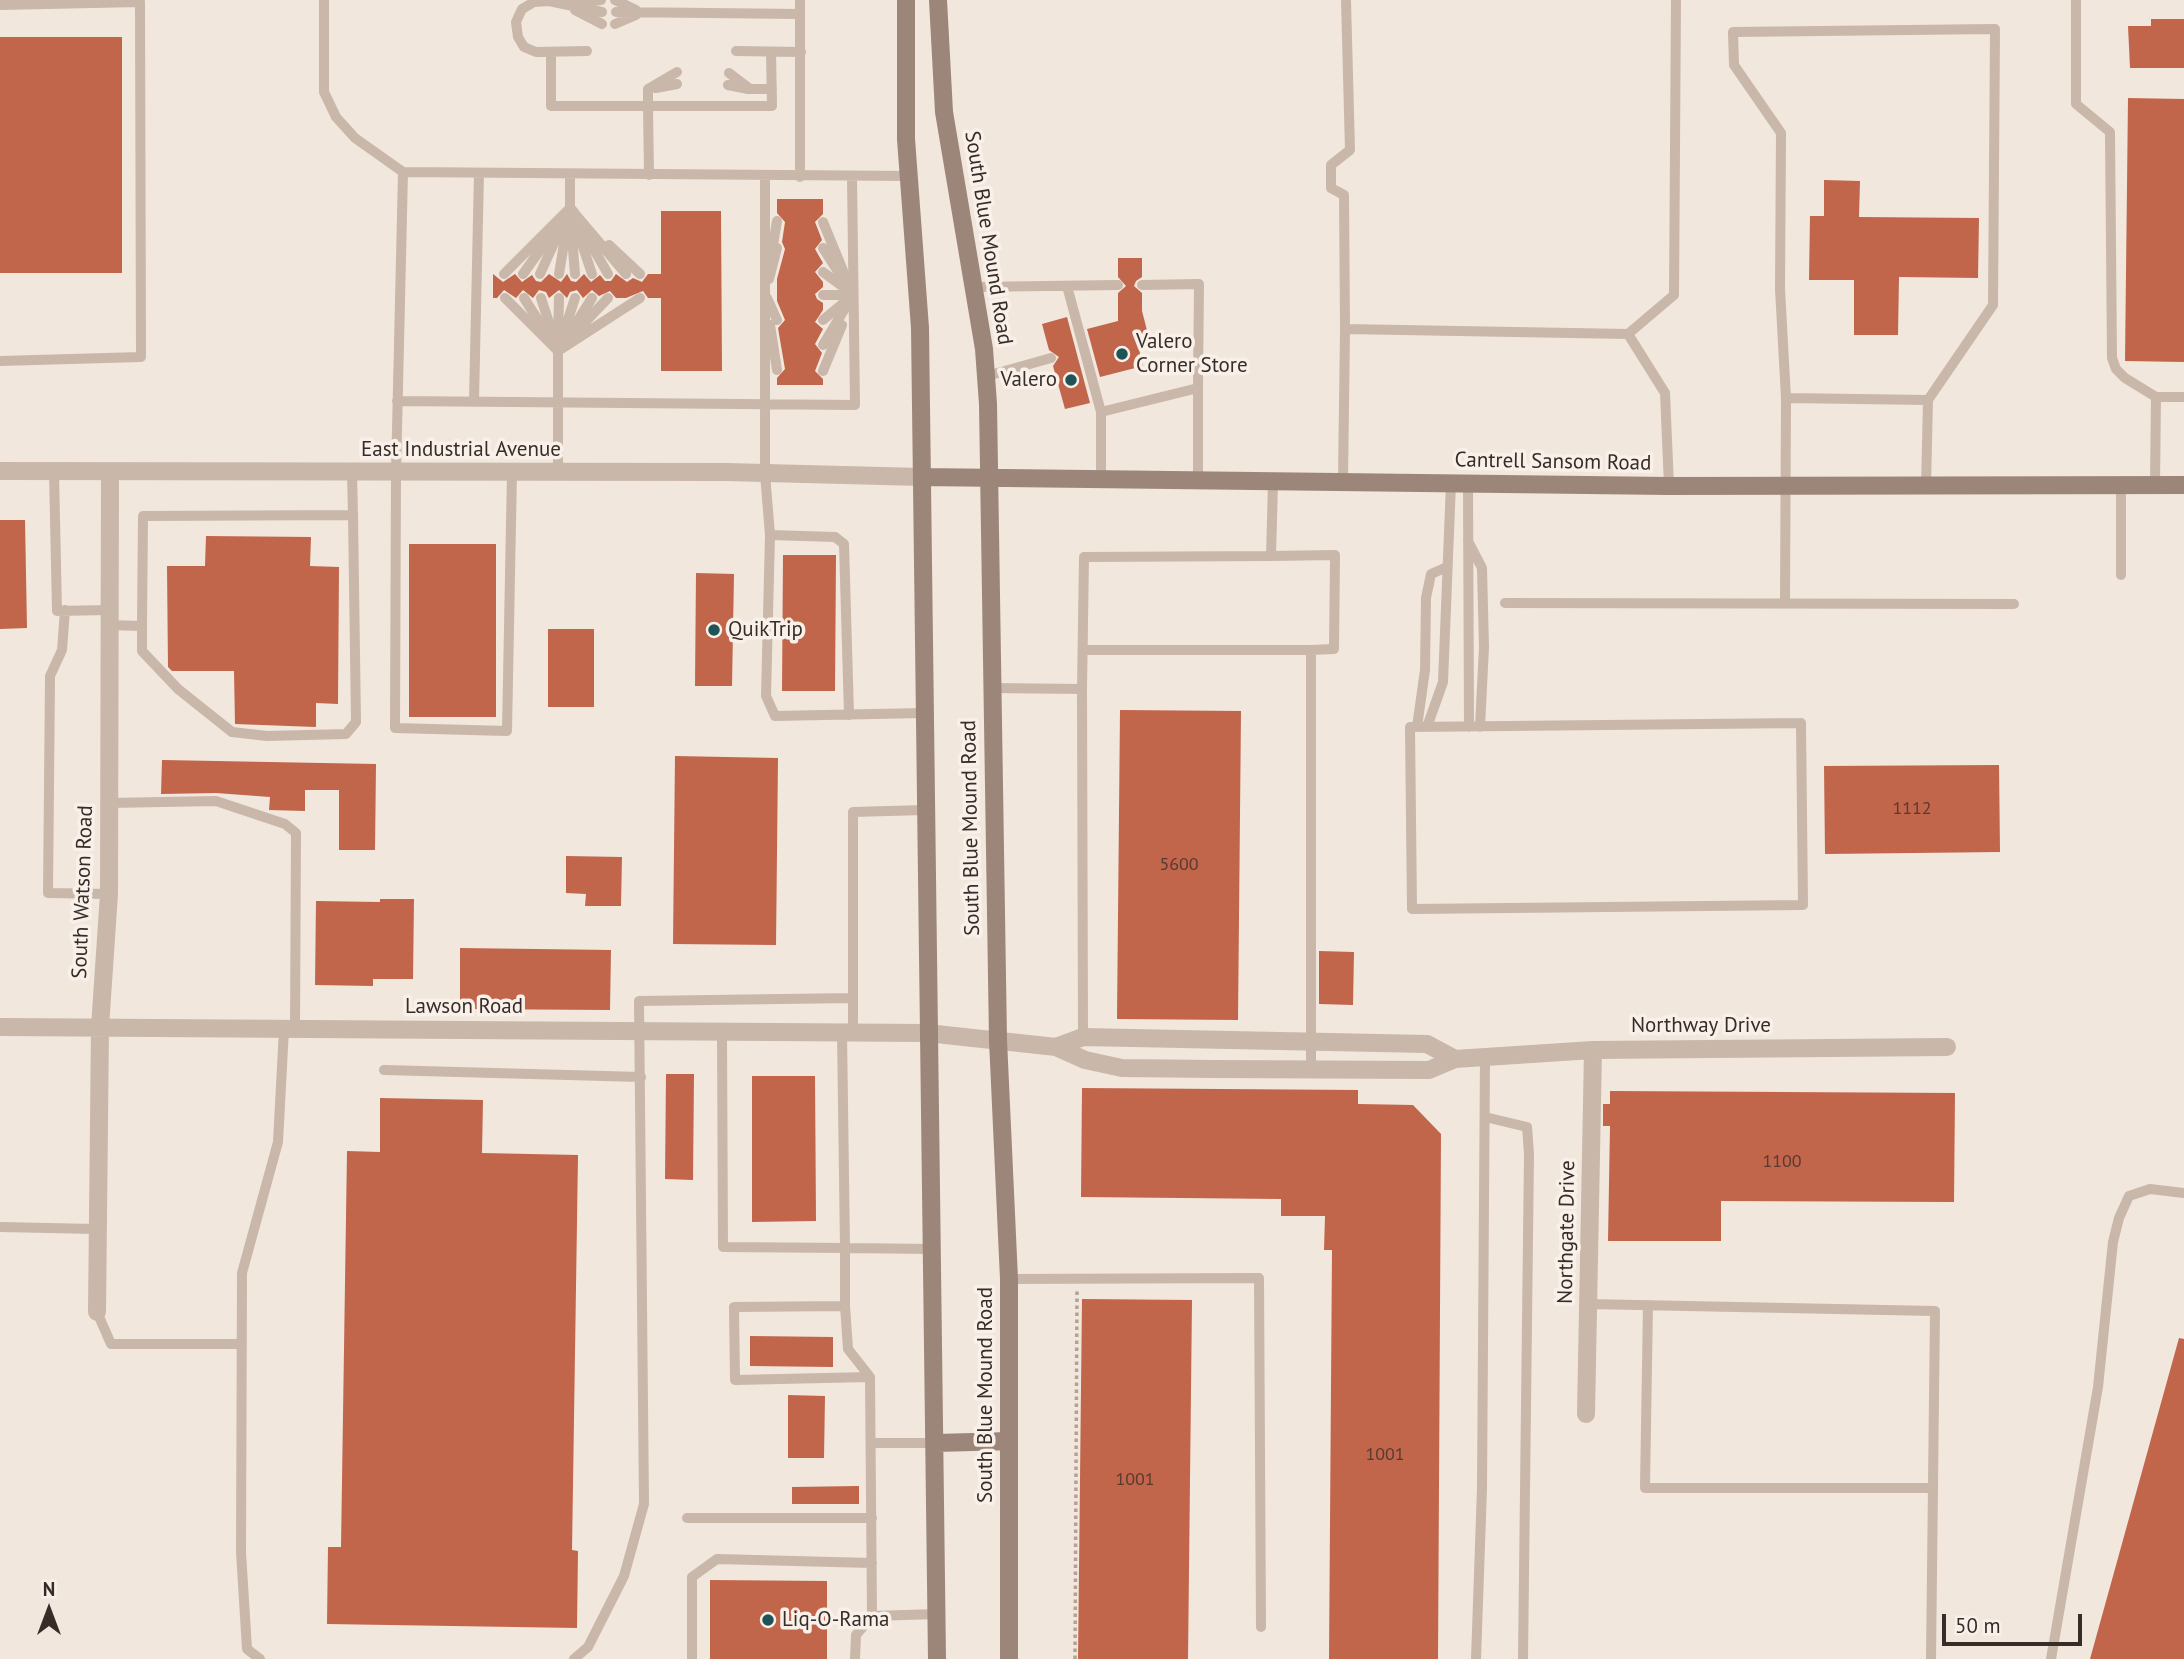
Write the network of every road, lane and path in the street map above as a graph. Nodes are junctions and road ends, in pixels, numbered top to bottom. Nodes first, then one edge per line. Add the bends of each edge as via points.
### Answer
1 (324, 0) edge
2 (601, 0) edge
3 (800, 0) edge
4 (906, 0) edge
5 (938, 0) edge
6 (1346, 0) edge
7 (1676, 0) edge
8 (2076, 0) edge
9 (564, 4) junction
10 (0, 5) edge
11 (616, 6) edge
12 (642, 13) junction
13 (800, 13) junction
14 (602, 18) dead end
15 (615, 24) dead end
16 (587, 51) dead end
17 (736, 51) dead end
18 (551, 52) junction
19 (771, 52) junction
20 (801, 52) junction
21 (729, 73) dead end
22 (677, 78) dead end
23 (728, 85) dead end
24 (750, 89) junction
25 (772, 89) junction
26 (648, 106) junction
27 (403, 172) junction
28 (479, 173) junction
29 (570, 174) junction
30 (649, 175) junction
31 (765, 176) junction
32 (908, 176) junction
33 (800, 177) junction
34 (852, 177) junction
35 (570, 208) junction
36 (777, 221) dead end
37 (823, 222) dead end
38 (777, 248) dead end
39 (823, 248) dead end
40 (823, 272) dead end
41 (777, 273) dead end
42 (504, 274) dead end
43 (523, 274) dead end
44 (540, 274) dead end
45 (559, 274) dead end
46 (575, 274) dead end
47 (592, 274) dead end
48 (608, 274) dead end
49 (626, 274) dead end
50 (640, 274) dead end
51 (1118, 285) dead end
52 (1142, 285) dead end
53 (1067, 286) junction
54 (974, 287) junction
55 (765, 294) junction
56 (777, 294) dead end
57 (823, 295) dead end
58 (853, 295) junction
59 (505, 298) dead end
60 (524, 298) dead end
61 (541, 298) dead end
62 (559, 298) dead end
63 (575, 298) dead end
64 (592, 298) dead end
65 (608, 298) dead end
66 (626, 298) dead end
67 (640, 298) dead end
68 (777, 320) dead end
69 (823, 320) dead end
70 (1345, 329) junction
71 (1628, 334) junction
72 (777, 344) dead end
73 (823, 345) dead end
74 (558, 351) junction
75 (1051, 358) dead end
76 (0, 361) edge
77 (777, 370) dead end
78 (823, 371) dead end
79 (986, 376) junction
80 (1198, 388) junction
81 (2156, 397) junction
82 (2184, 397) edge
83 (1786, 398) junction
84 (1928, 400) junction
85 (397, 401) junction
86 (474, 401) junction
87 (557, 402) junction
88 (764, 405) junction
89 (1101, 412) junction
90 (0, 471) edge
91 (54, 472) junction
92 (512, 472) junction
93 (110, 473) junction
94 (352, 473) junction
95 (396, 473) junction
96 (558, 473) junction
97 (765, 474) junction
98 (922, 477) junction
99 (989, 477) junction
100 (1101, 479) junction
101 (1198, 481) junction
102 (1343, 481) junction
103 (1273, 482) junction
104 (1459, 483) junction
105 (2121, 485) junction
106 (2155, 485) junction
107 (2184, 485) edge
108 (1668, 486) junction
109 (1785, 486) junction
110 (1926, 487) junction
111 (353, 515) junction
112 (770, 535) junction
113 (1467, 538) junction
114 (1271, 556) junction
115 (1447, 566) junction
116 (2121, 575) dead end
117 (1785, 602) junction
118 (1505, 603) dead end
119 (2014, 604) dead end
120 (65, 610) junction
121 (109, 617) junction
122 (142, 626) junction
123 (1083, 650) junction
124 (1311, 650) junction
125 (991, 688) junction
126 (1082, 689) junction
127 (923, 713) junction
128 (849, 715) junction
129 (1422, 727) junction
130 (1474, 727) junction
131 (109, 803) junction
132 (925, 810) junction
133 (108, 894) junction
134 (853, 998) junction
135 (0, 1027) edge
136 (100, 1027) junction
137 (290, 1029) junction
138 (640, 1031) junction
139 (722, 1032) junction
140 (847, 1032) junction
141 (928, 1033) junction
142 (1083, 1037) junction
143 (998, 1040) junction
144 (1310, 1042) junction
145 (1056, 1047) junction
146 (1947, 1047) dead end
147 (1593, 1050) junction
148 (1485, 1056) junction
149 (1455, 1059) junction
150 (384, 1070) dead end
151 (1311, 1070) junction
152 (640, 1077) junction
153 (1485, 1117) junction
154 (2184, 1194) edge
155 (0, 1227) edge
156 (96, 1229) junction
157 (845, 1248) junction
158 (934, 1249) junction
159 (1075, 1278) junction
160 (1009, 1279) junction
161 (1588, 1304) junction
162 (1648, 1305) junction
163 (845, 1306) junction
164 (97, 1312) joint
165 (242, 1344) junction
166 (870, 1377) junction
167 (1586, 1414) dead end
168 (1009, 1441) junction
169 (871, 1443) junction
170 (936, 1443) junction
171 (1933, 1488) junction
172 (687, 1518) dead end
173 (872, 1518) junction
174 (872, 1563) junction
175 (937, 1614) junction
176 (872, 1616) junction
177 (1261, 1627) dead end
178 (260, 1659) edge
179 (573, 1659) edge
180 (692, 1659) edge
181 (855, 1659) edge
182 (937, 1659) edge
183 (1010, 1659) edge
184 (1075, 1659) edge
185 (1476, 1659) edge
186 (1522, 1659) edge
187 (1931, 1659) edge
188 (2051, 1659) edge

1 - 27 lane via 324,92 336,117 355,138
2 - 9 lane
3 - 13 lane
4 - 32 main road
5 - 54 main road, South Blue Mound Road via 944,112
6 - 70 lane via 1350,150 1331,165 1332,188 1344,195
7 - 71 lane via 1674,295
8 - 81 lane via 2076,104 2110,132 2112,358 2125,379
9 - 14 lane
9 - 18 lane via 534,2 522,9 516,22 524,47
10 - 76 lane via 140,2 141,330 141,357
11 - 12 lane
12 - 13 lane
12 - 15 lane
13 - 20 lane
16 - 18 lane
17 - 19 lane
18 - 26 lane via 551,106
19 - 20 lane
19 - 25 lane
20 - 33 lane
21 - 24 lane
22 - 26 lane via 648,89
23 - 24 lane
24 - 25 lane
25 - 26 lane via 772,106
26 - 30 lane
27 - 28 lane
27 - 85 lane
28 - 29 lane
28 - 86 lane
29 - 30 lane
29 - 35 lane
30 - 31 lane
31 - 33 lane
31 - 55 lane
32 - 34 lane
32 - 98 main road via 920,328
33 - 34 lane
34 - 58 lane
35 - 42 lane
35 - 43 lane
35 - 44 lane
35 - 45 lane
35 - 46 lane
35 - 47 lane
35 - 48 lane
35 - 49 lane
35 - 50 lane
36 - 55 lane
37 - 58 lane
38 - 55 lane
39 - 58 lane
40 - 58 lane
41 - 55 lane
51 - 53 lane
52 - 80 lane via 1199,284
53 - 54 lane
53 - 89 lane via 1080,350
54 - 79 main road, South Blue Mound Road
55 - 56 lane
55 - 68 lane
55 - 72 lane
55 - 77 lane
55 - 88 lane
57 - 58 lane
58 - 69 lane
58 - 73 lane
58 - 78 lane
58 - 88 lane via 855,405
59 - 74 lane
60 - 74 lane
61 - 74 lane
62 - 74 lane
63 - 74 lane
64 - 74 lane
65 - 74 lane
66 - 74 lane
67 - 74 lane
70 - 71 lane
70 - 102 lane
71 - 108 lane via 1665,393
74 - 87 lane
75 - 79 lane
79 - 99 main road, South Blue Mound Road
80 - 89 lane
80 - 101 lane
81 - 82 lane
81 - 106 lane
83 - 84 lane
83 - 84 lane via 1780,289 1781,134 1734,65 1733,32 1994,29 1993,305
83 - 109 lane
84 - 110 lane
85 - 86 lane
85 - 95 lane
86 - 87 lane
87 - 88 lane
87 - 96 lane
88 - 97 lane
89 - 100 lane
90 - 91 street, East Industrial Avenue
91 - 93 street, East Industrial Avenue
91 - 120 lane via 57,611
92 - 95 street, East Industrial Avenue
92 - 95 lane via 507,731 395,728
92 - 96 street, East Industrial Avenue
93 - 94 street, East Industrial Avenue
93 - 121 street, South Watson Road
94 - 95 street, East Industrial Avenue
94 - 111 lane
96 - 97 street, East Industrial Avenue
97 - 98 street, East Industrial Avenue
97 - 112 lane
98 - 99 main road, Cantrell Sansom Road
98 - 127 main road
99 - 100 main road, Cantrell Sansom Road
99 - 125 main road, South Blue Mound Road
100 - 101 main road, Cantrell Sansom Road
101 - 103 main road, Cantrell Sansom Road
102 - 103 main road, Cantrell Sansom Road
102 - 104 main road, Cantrell Sansom Road
103 - 114 lane
104 - 108 main road, Cantrell Sansom Road
104 - 113 lane
104 - 115 lane
105 - 106 main road, Cantrell Sansom Road
105 - 110 main road, Cantrell Sansom Road
105 - 116 lane
106 - 107 main road, Cantrell Sansom Road
108 - 109 main road, Cantrell Sansom Road
109 - 110 main road, Cantrell Sansom Road
109 - 117 lane
111 - 122 lane via 143,516
111 - 122 lane via 356,722 346,734 232,732 178,689 142,651
112 - 128 lane via 835,537 844,544
112 - 128 lane via 766,696 775,716
113 - 130 lane
113 - 130 lane via 1482,568 1484,647
114 - 123 lane via 1084,557
114 - 124 lane via 1335,555 1334,649
115 - 129 lane via 1443,682
115 - 129 lane via 1432,574 1426,598
117 - 118 lane
117 - 119 lane
120 - 121 lane
120 - 133 lane via 62,650 50,676 48,893
121 - 122 lane
121 - 131 street, South Watson Road
123 - 124 lane
123 - 126 lane
124 - 144 lane
125 - 126 lane
125 - 143 main road, South Blue Mound Road
126 - 142 lane
127 - 128 lane
127 - 132 main road
129 - 130 lane
129 - 130 lane via 1410,727 1412,909 1803,905 1801,723
131 - 133 street, South Watson Road
131 - 137 lane via 216,801 285,824 296,833
132 - 134 lane via 853,812
132 - 141 main road
133 - 136 street, South Watson Road
134 - 138 lane via 639,1001
134 - 140 lane
135 - 136 street, Lawson Road
136 - 137 street, Lawson Road
136 - 156 street, South Watson Road
137 - 138 street, Lawson Road
137 - 165 lane via 278,1142 242,1273
138 - 139 street, Lawson Road
138 - 152 lane
139 - 140 street, Lawson Road
139 - 157 lane via 723,1247
140 - 141 street, Lawson Road
140 - 157 lane
141 - 143 street, Northway Drive
141 - 158 main road
142 - 144 street, Northway Drive
142 - 145 street, Northway Drive
143 - 145 street, Northway Drive
143 - 160 main road, South Blue Mound Road
144 - 149 street, Northway Drive via 1427,1044
144 - 151 lane
145 - 151 street, Northway Drive via 1085,1060 1122,1068
146 - 147 street, Northway Drive
147 - 148 street, Northway Drive
147 - 161 street, Northgate Drive
148 - 149 street, Northway Drive
148 - 153 lane
149 - 151 street, Northway Drive via 1429,1070
150 - 152 lane
152 - 179 lane via 645,1504 624,1576 588,1647
153 - 185 lane
153 - 186 lane via 1527,1127 1529,1154
154 - 188 lane via 2150,1189 2129,1196 2119,1218 2098,1387
155 - 156 lane
156 - 164 street, South Watson Road
157 - 158 lane
157 - 163 lane
158 - 170 main road
159 - 160 lane
159 - 177 lane via 1259,1278
159 - 184 path
160 - 168 main road, South Blue Mound Road
161 - 162 lane
161 - 167 street, Northgate Drive
162 - 171 lane via 1935,1311
162 - 171 lane via 1645,1488
163 - 166 lane via 848,1349
163 - 166 lane via 734,1307 735,1380
164 - 165 lane via 111,1344
165 - 178 lane via 241,1552 247,1649
166 - 169 lane
168 - 170 main road
168 - 183 main road, South Blue Mound Road
169 - 170 lane
169 - 173 lane
170 - 175 main road
171 - 187 lane
172 - 173 lane
173 - 174 lane
174 - 176 lane
174 - 180 lane via 717,1559 692,1577
175 - 176 lane
175 - 182 main road
176 - 181 lane via 856,1635

